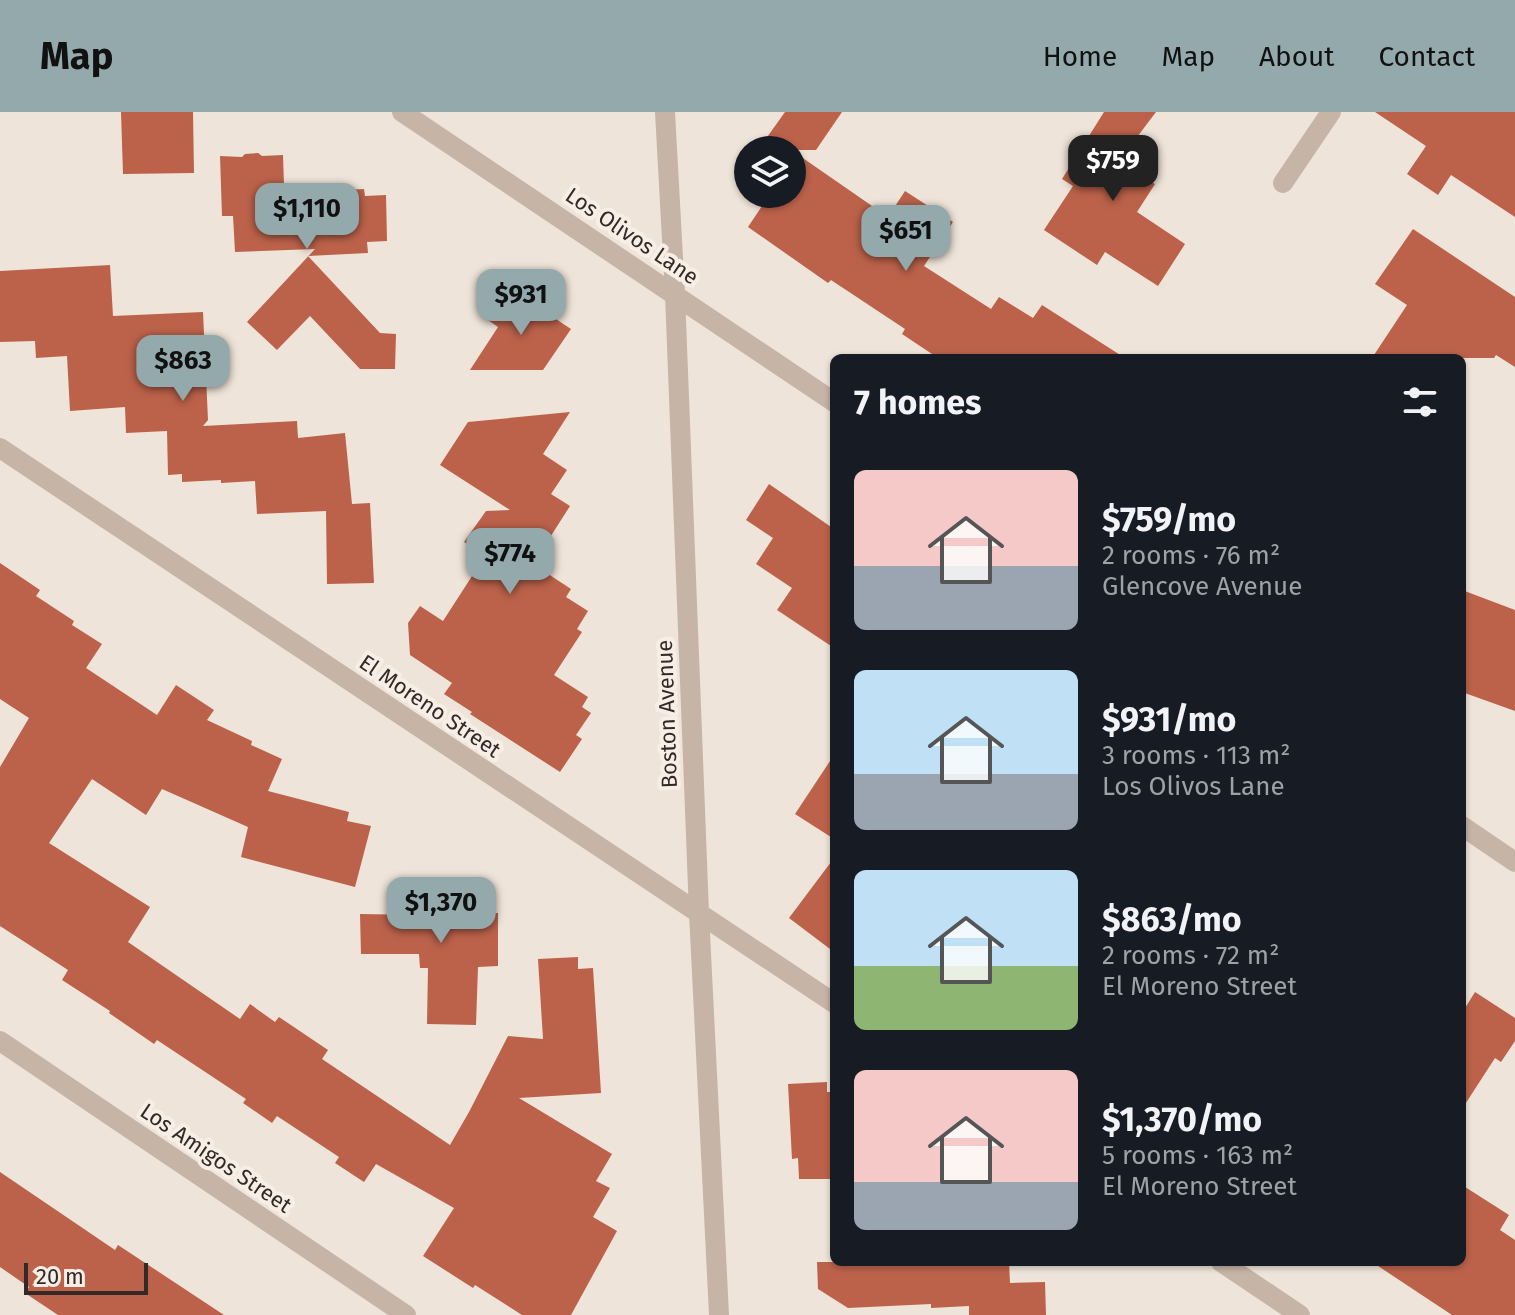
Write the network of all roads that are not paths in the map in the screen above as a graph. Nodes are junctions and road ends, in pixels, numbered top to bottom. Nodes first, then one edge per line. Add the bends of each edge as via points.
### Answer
1 (402, 112) edge
2 (665, 112) edge
3 (1331, 112) edge
4 (1283, 183) dead end
5 (675, 294) junction
6 (830, 399) edge
7 (0, 448) edge
8 (1466, 829) edge
9 (1515, 862) edge
10 (699, 913) junction
11 (830, 1000) edge
12 (0, 1041) edge
13 (1227, 1266) edge
14 (406, 1315) edge
15 (719, 1315) edge
16 (1300, 1315) edge

1 - 5 street, Los Olivos Lane
2 - 5 street, Boston Avenue
3 - 4 street
5 - 6 street, Los Olivos Lane
5 - 10 street, Boston Avenue
7 - 10 street, El Moreno Street
8 - 9 street
10 - 11 street, El Moreno Street
10 - 15 street, Boston Avenue
12 - 14 street, Los Amigos Street
13 - 16 street

